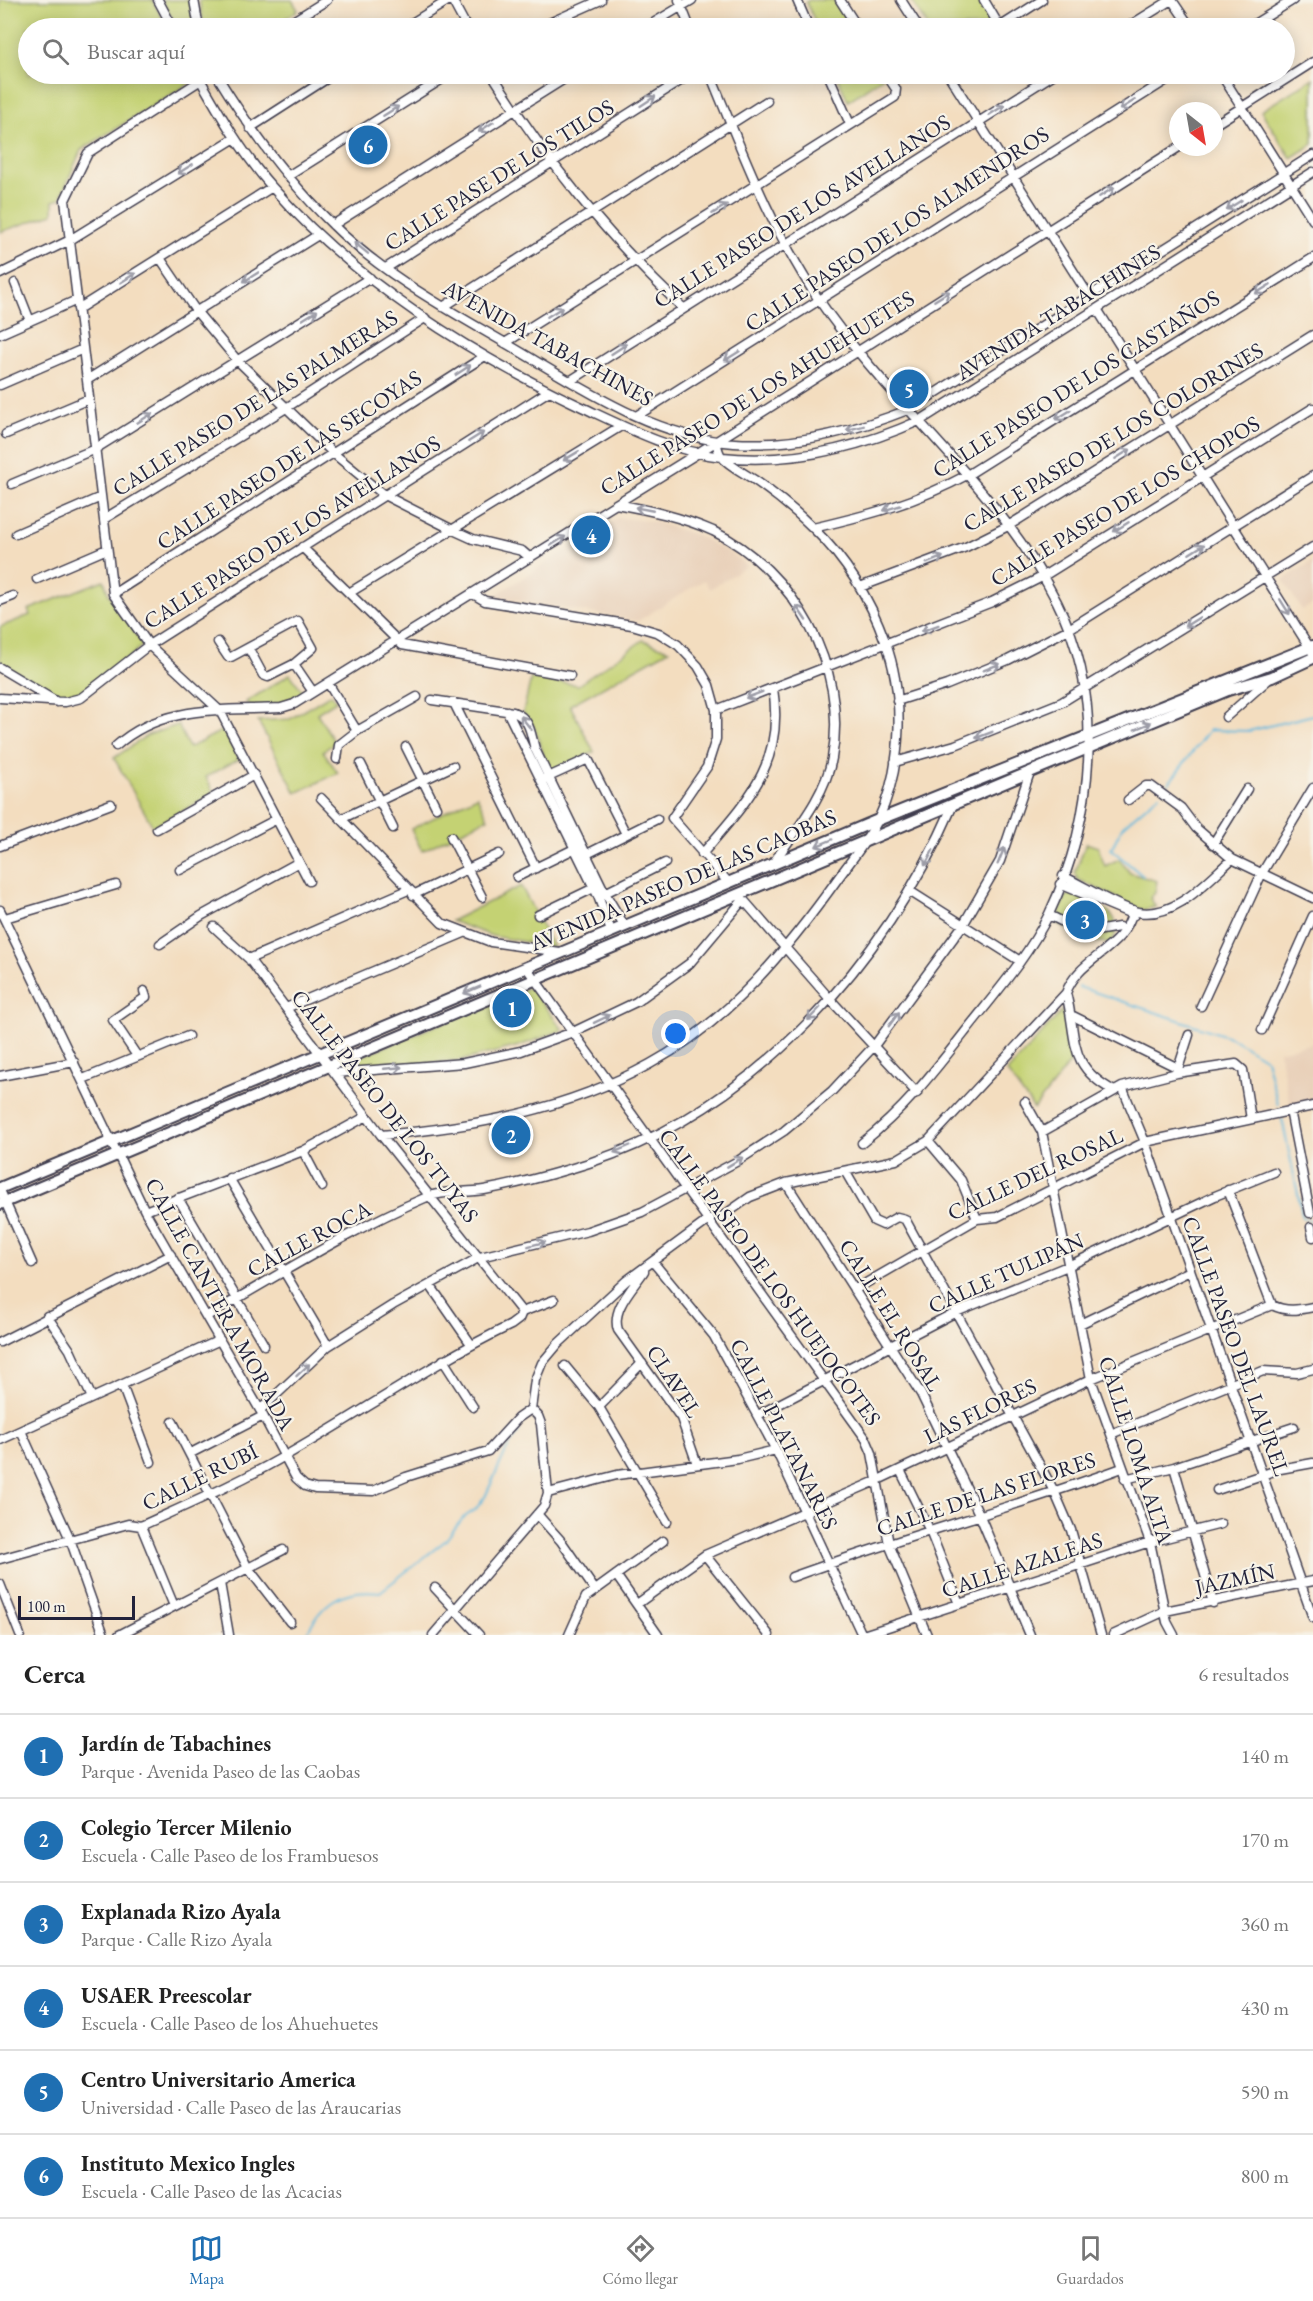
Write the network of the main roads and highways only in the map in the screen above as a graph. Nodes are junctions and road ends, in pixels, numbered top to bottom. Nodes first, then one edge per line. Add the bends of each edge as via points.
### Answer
1 (1312, 651) edge
2 (679, 903) junction
3 (686, 918) junction
4 (0, 1189) edge
5 (2, 1203) edge

1 -> 2 main road, AVENIDA PASEO DE LAS CAOBAS via 1233,677
3 -> 1 main road, AVENIDA PASEO DE LAS CAOBAS via 1228,690 1272,676
2 - 3 main road
2 -> 4 main road, AVENIDA PASEO DE LAS CAOBAS via 610,927 526,967
3 - 5 main road, AVENIDA PASEO DE LAS CAOBAS via 332,1070

